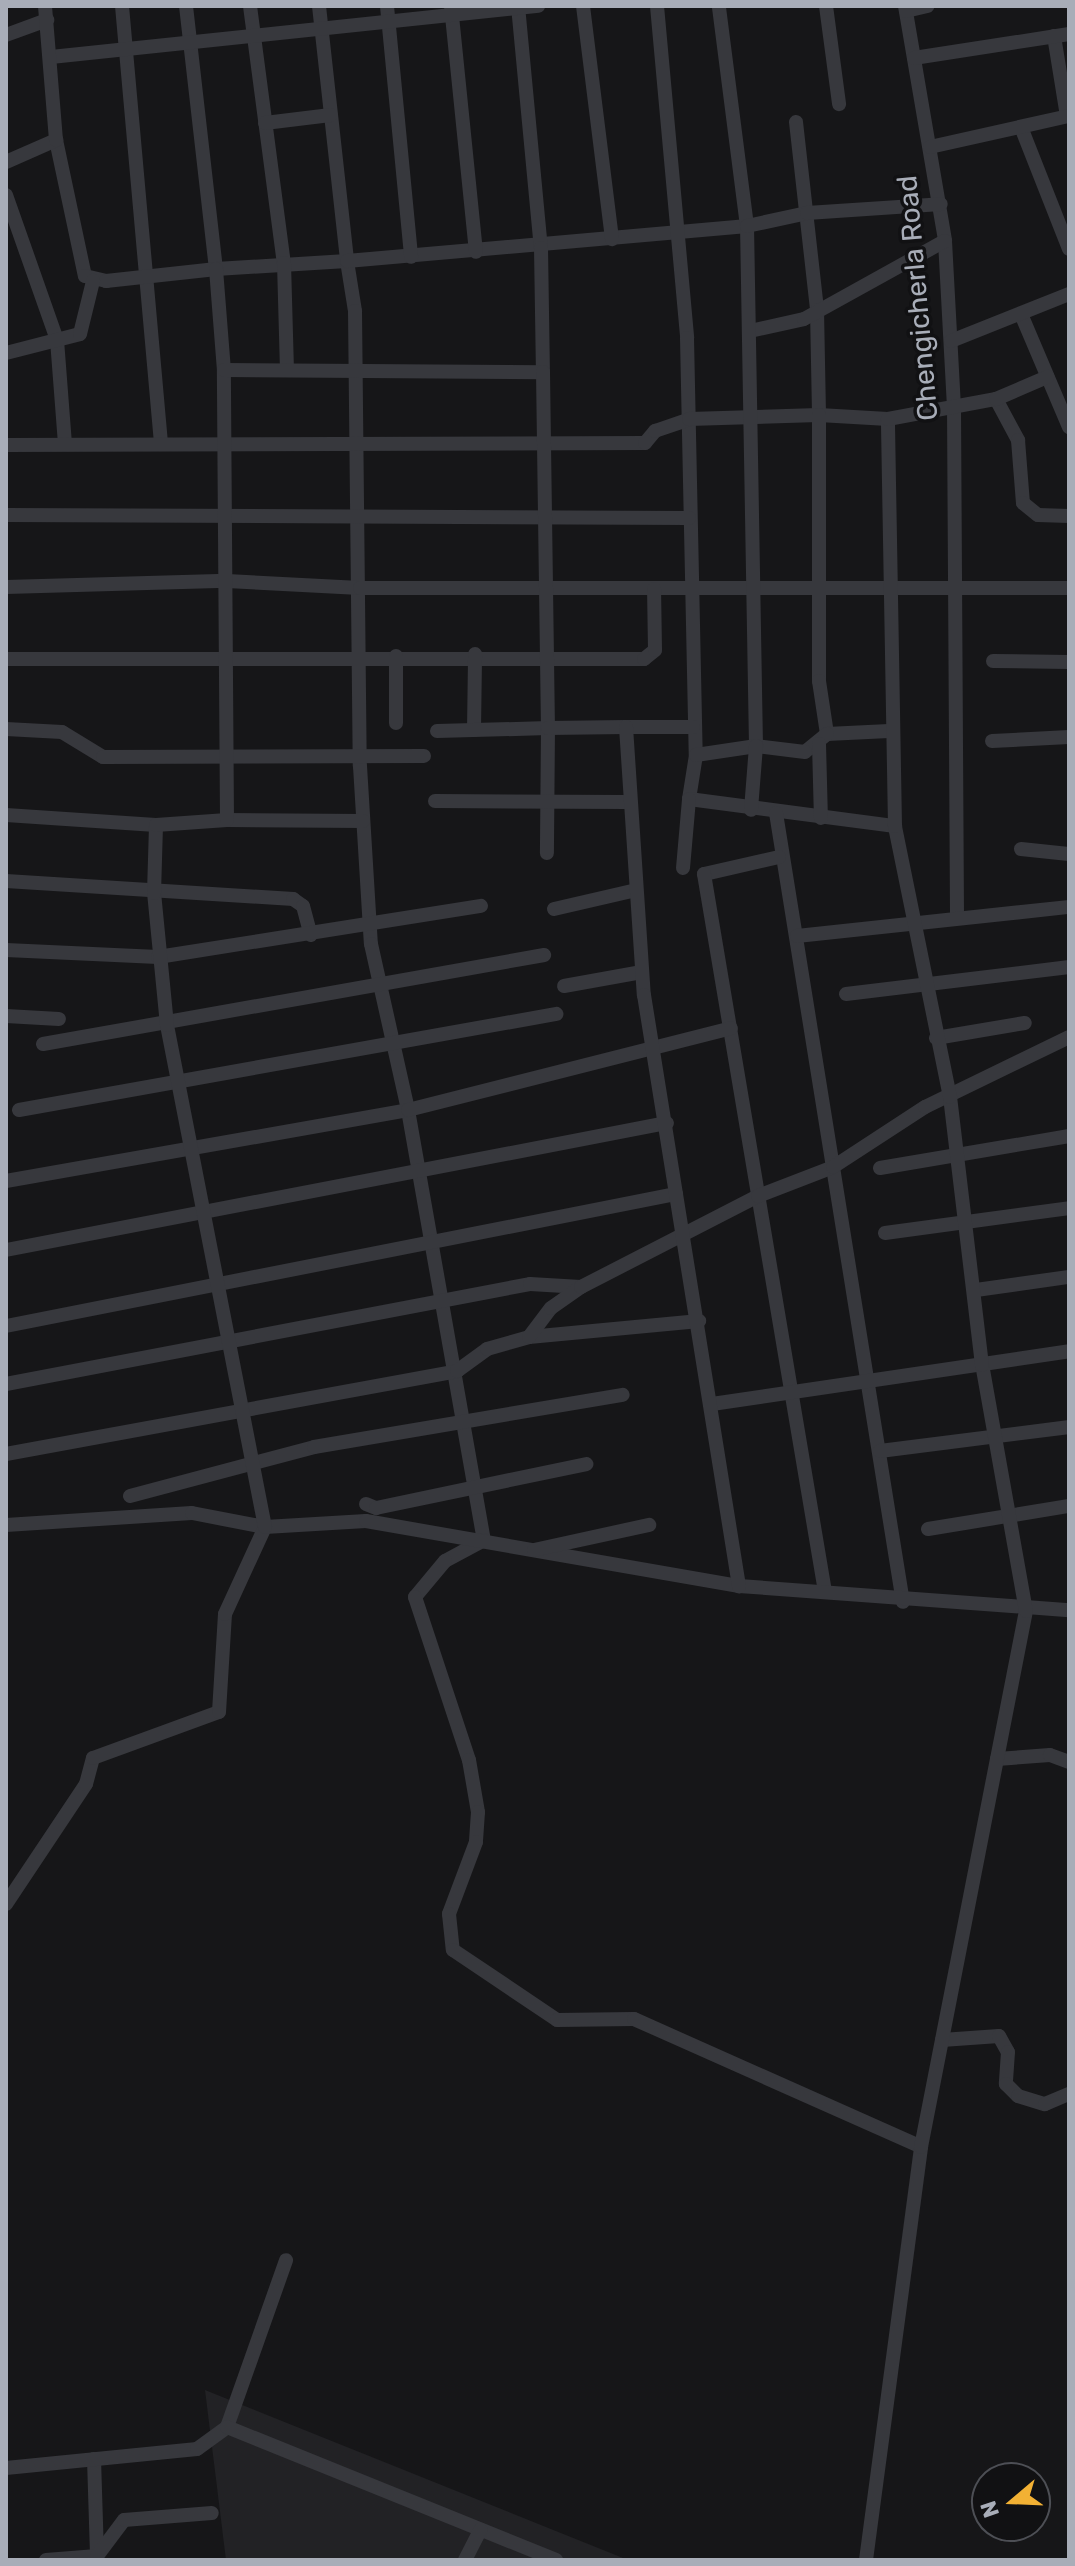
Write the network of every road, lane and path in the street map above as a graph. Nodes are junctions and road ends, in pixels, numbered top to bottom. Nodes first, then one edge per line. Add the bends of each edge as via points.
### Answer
1 (122, 6) edge
2 (186, 6) edge
3 (250, 6) edge
4 (319, 6) edge
5 (387, 6) edge
6 (538, 6) edge
7 (583, 6) edge
8 (657, 6) edge
9 (719, 6) edge
10 (826, 6) edge
11 (927, 6) edge
12 (518, 7) edge
13 (905, 8) edge
14 (452, 11) edge
15 (46, 13) edge
16 (388, 22) junction
17 (321, 29) junction
18 (6, 35) edge
19 (1062, 35) edge
20 (252, 36) junction
21 (189, 43) junction
22 (126, 49) junction
23 (51, 57) junction
24 (914, 58) junction
25 (839, 104) dead end
26 (331, 115) junction
27 (1068, 116) edge
28 (796, 122) dead end
29 (265, 123) junction
30 (1021, 127) junction
31 (56, 140) junction
32 (930, 147) junction
33 (6, 162) edge
34 (6, 195) edge
35 (941, 204) junction
36 (807, 213) junction
37 (747, 226) junction
38 (677, 235) junction
39 (612, 239) junction
40 (945, 241) junction
41 (541, 248) junction
42 (1069, 249) edge
43 (476, 252) junction
44 (411, 257) junction
45 (347, 261) junction
46 (284, 263) junction
47 (216, 269) junction
48 (147, 275) junction
49 (93, 281) junction
50 (1069, 294) edge
51 (817, 310) junction
52 (1021, 314) junction
53 (750, 331) junction
54 (57, 340) junction
55 (951, 341) junction
56 (6, 353) edge
57 (361, 368) junction
58 (287, 369) junction
59 (224, 370) junction
60 (543, 372) junction
61 (1047, 377) junction
62 (996, 399) junction
63 (954, 408) junction
64 (819, 415) junction
65 (689, 419) junction
66 (888, 419) junction
67 (753, 422) junction
68 (1069, 427) edge
69 (546, 441) junction
70 (161, 442) junction
71 (227, 442) junction
72 (361, 442) junction
73 (65, 444) junction
74 (6, 445) edge
75 (550, 513) junction
76 (6, 515) edge
77 (1069, 516) edge
78 (227, 517) junction
79 (360, 518) junction
80 (689, 518) junction
81 (227, 581) junction
82 (548, 586) junction
83 (6, 587) edge
84 (360, 588) junction
85 (689, 588) junction
86 (957, 588) junction
87 (1069, 588) edge
88 (654, 589) junction
89 (757, 589) junction
90 (820, 590) junction
91 (886, 590) junction
92 (475, 654) junction
93 (360, 656) junction
94 (396, 656) junction
95 (548, 656) junction
96 (6, 659) edge
97 (228, 661) junction
98 (993, 661) dead end
99 (1069, 662) edge
100 (396, 723) dead end
101 (626, 727) junction
102 (693, 727) junction
103 (548, 728) junction
104 (6, 729) edge
105 (474, 730) junction
106 (437, 731) dead end
107 (889, 731) junction
108 (1069, 737) edge
109 (823, 739) junction
110 (992, 741) dead end
111 (756, 746) junction
112 (696, 755) junction
113 (424, 756) dead end
114 (360, 758) junction
115 (227, 759) junction
116 (689, 799) junction
117 (435, 801) dead end
118 (627, 802) junction
119 (549, 805) junction
120 (751, 810) junction
121 (776, 813) junction
122 (6, 815) edge
123 (821, 818) junction
124 (227, 820) junction
125 (363, 821) junction
126 (156, 825) junction
127 (895, 826) junction
128 (1021, 849) dead end
129 (547, 853) dead end
130 (1069, 854) edge
131 (779, 857) junction
132 (683, 868) dead end
133 (6, 881) edge
134 (632, 891) junction
135 (154, 893) junction
136 (481, 906) dead end
137 (1069, 907) edge
138 (554, 909) dead end
139 (957, 915) junction
140 (912, 922) junction
141 (370, 926) junction
142 (311, 935) junction
143 (797, 936) junction
144 (6, 950) edge
145 (544, 955) dead end
146 (158, 957) junction
147 (1069, 967) edge
148 (642, 972) junction
149 (923, 980) junction
150 (564, 986) dead end
151 (380, 987) junction
152 (846, 994) dead end
153 (556, 1014) dead end
154 (6, 1016) edge
155 (59, 1019) dead end
156 (1025, 1023) dead end
157 (167, 1025) junction
158 (731, 1028) junction
159 (1069, 1037) edge
160 (936, 1038) junction
161 (43, 1044) dead end
162 (656, 1045) junction
163 (394, 1048) junction
164 (179, 1085) junction
165 (950, 1097) junction
166 (19, 1110) dead end
167 (408, 1110) junction
168 (667, 1123) junction
169 (1069, 1136) edge
170 (193, 1146) junction
171 (958, 1156) junction
172 (833, 1167) junction
173 (880, 1168) dead end
174 (417, 1174) junction
175 (6, 1181) edge
176 (676, 1194) junction
177 (758, 1196) junction
178 (1069, 1208) edge
179 (205, 1212) junction
180 (968, 1222) junction
181 (885, 1233) dead end
182 (686, 1238) junction
183 (431, 1243) junction
184 (6, 1250) edge
185 (1069, 1277) edge
186 (219, 1285) junction
187 (581, 1287) junction
188 (976, 1290) junction
189 (441, 1302) junction
190 (699, 1321) junction
191 (6, 1326) edge
192 (529, 1337) junction
193 (233, 1341) junction
194 (1069, 1351) edge
195 (982, 1365) junction
196 (457, 1371) junction
197 (869, 1382) junction
198 (6, 1384) edge
199 (623, 1395) dead end
200 (792, 1395) junction
201 (712, 1404) junction
202 (246, 1408) junction
203 (463, 1420) junction
204 (1069, 1427) edge
205 (1000, 1438) junction
206 (880, 1451) junction
207 (6, 1454) edge
208 (586, 1464) dead end
209 (256, 1468) junction
210 (474, 1487) junction
211 (130, 1496) dead end
212 (366, 1504) dead end
213 (1069, 1506) edge
214 (1012, 1515) junction
215 (6, 1525) edge
216 (649, 1525) dead end
217 (265, 1527) junction
218 (928, 1529) dead end
219 (484, 1540) junction
220 (534, 1550) junction
221 (739, 1586) junction
222 (825, 1592) junction
223 (903, 1602) junction
224 (1069, 1610) edge
225 (1026, 1611) junction
226 (997, 1759) junction
227 (1069, 1762) edge
228 (6, 1904) edge
229 (942, 2040) junction
230 (1069, 2094) edge
231 (921, 2147) junction
232 (286, 2260) dead end
233 (227, 2427) junction
234 (94, 2459) junction
235 (6, 2468) edge
236 (212, 2513) dead end
237 (124, 2520) junction
238 (96, 2522) junction
239 (480, 2530) junction
240 (98, 2558) edge
241 (46, 2560) edge
242 (465, 2560) edge
243 (556, 2560) edge
244 (866, 2560) edge

1 - 22 street
2 - 21 street
3 - 20 street
4 - 17 street
5 - 16 street
6 - 12 street
7 - 39 street
8 - 38 street
9 - 37 street
10 - 25 street
11 - 13 street
12 - 14 street
12 - 41 street
13 - 24 street, Chengicherla Road
14 - 16 street
14 - 43 street
15 - 18 street
15 - 23 street
16 - 17 street
16 - 44 street
17 - 20 street
17 - 26 street
19 - 24 street
19 - 27 street
20 - 21 street
20 - 29 street
21 - 22 street
21 - 47 street
22 - 23 street
22 - 48 street
23 - 31 street
24 - 32 street, Chengicherla Road
26 - 29 street
26 - 45 street
27 - 30 street
28 - 36 street
29 - 46 street
30 - 32 street
30 - 42 street
31 - 33 street
31 - 49 street via 74,252
32 - 35 street, Chengicherla Road
34 - 54 street
35 - 36 street
35 - 40 street, Chengicherla Road
36 - 37 street
36 - 51 street
37 - 38 street
37 - 53 street
38 - 39 street
38 - 65 street
39 - 41 street
40 - 51 street
40 - 55 street, Chengicherla Road
41 - 43 street
41 - 60 street
43 - 44 street
44 - 45 street
45 - 46 street
45 - 57 street
46 - 47 street
46 - 58 street
47 - 48 street
47 - 59 street
48 - 49 street
48 - 70 street
49 - 54 street via 84,330
50 - 52 street
51 - 53 street
51 - 64 street
52 - 55 street
52 - 61 street
53 - 67 street
54 - 56 street
54 - 73 street
55 - 63 street, Chengicherla Road
57 - 58 street
57 - 60 street
57 - 72 street
58 - 59 street
59 - 71 street
60 - 69 street
61 - 62 street
61 - 68 street
62 - 63 street
62 - 77 street via 1018,440 1023,503 1038,515
63 - 66 street
63 - 86 street, Chengicherla Road
64 - 66 street
64 - 67 street
64 - 90 street
65 - 67 street
65 - 69 street via 655,431 645,443
65 - 80 street
66 - 91 street
67 - 89 street
69 - 72 street
69 - 75 street
70 - 71 street
70 - 73 street
71 - 72 street
71 - 78 street
72 - 79 street
73 - 74 street
75 - 79 street
75 - 80 street
75 - 82 street
76 - 78 street
78 - 79 street
78 - 81 street
79 - 84 street
80 - 85 street
81 - 83 street
81 - 84 street
81 - 97 street
82 - 84 street
82 - 88 street
82 - 95 street
84 - 93 street
85 - 88 street
85 - 89 street
85 - 102 street
86 - 87 street
86 - 91 street
86 - 139 street, Chengicherla Road
88 - 95 street via 649,657
89 - 90 street
89 - 111 street
90 - 91 street
90 - 109 street
91 - 107 street
92 - 94 street
92 - 95 street
92 - 105 street
93 - 94 street
93 - 97 street
93 - 114 street
94 - 100 street
95 - 103 street
96 - 97 street
97 - 115 street
98 - 99 street
101 - 102 street
101 - 103 street
101 - 118 street
102 - 112 street
103 - 105 street
103 - 119 street
104 - 115 street via 62,732 103,757
105 - 106 street
107 - 109 street
107 - 127 street
108 - 110 street
109 - 111 street via 796,752
109 - 123 street
111 - 112 street
111 - 120 street
112 - 116 street
113 - 114 street
114 - 115 street
114 - 125 street
115 - 124 street
116 - 120 street
116 - 132 street
117 - 119 street
118 - 119 street
118 - 134 street
119 - 129 street
120 - 121 street
121 - 123 street
121 - 131 street
122 - 126 street
123 - 127 street
124 - 125 street
124 - 126 street
125 - 141 street
126 - 135 street
127 - 140 street
128 - 130 street
131 - 143 street
131 - 158 street via 704,874
133 - 135 street
134 - 138 street
134 - 148 street
135 - 142 street via 300,901
135 - 146 street
136 - 141 street
137 - 139 street
139 - 140 street
140 - 143 street
140 - 149 street
141 - 142 street
141 - 151 street
142 - 146 street
143 - 172 street
144 - 146 street
145 - 151 street
146 - 157 street
147 - 149 street
148 - 150 street
148 - 162 street
149 - 152 street
149 - 160 street
151 - 157 street
151 - 163 street
153 - 163 street
154 - 155 street
156 - 160 street
157 - 161 street
157 - 164 street
158 - 162 street
158 - 177 street
159 - 165 street
160 - 165 street
162 - 167 street via 559,1076
162 - 168 street
163 - 164 street
163 - 167 street
164 - 166 street
164 - 170 street
165 - 171 street
165 - 172 street
167 - 170 street
167 - 174 street
168 - 174 street
168 - 176 street
169 - 171 street
170 - 175 street
170 - 179 street
171 - 173 street
171 - 180 street
172 - 177 street
172 - 197 street
174 - 179 street
174 - 183 street
176 - 182 street
176 - 183 street
177 - 182 street
177 - 200 street
178 - 180 street
179 - 184 street
179 - 186 street
180 - 181 street
180 - 188 street
182 - 187 street
182 - 190 street
183 - 186 street
183 - 189 street
185 - 188 street
186 - 191 street
186 - 193 street
187 - 189 street via 545,1283
187 - 192 street via 551,1308
188 - 195 street
189 - 193 street
189 - 196 street
190 - 192 street
190 - 201 street
192 - 196 street via 487,1349
193 - 198 street
193 - 202 street
194 - 195 street
195 - 197 street
195 - 205 street
196 - 202 street
196 - 203 street
197 - 200 street
197 - 206 street
199 - 203 street
200 - 201 street
200 - 222 street
201 - 221 street
202 - 207 street
202 - 209 street
203 - 209 street via 314,1447
203 - 210 street
204 - 205 street
205 - 206 street
205 - 214 street
206 - 223 street
208 - 210 street
209 - 211 street
209 - 217 street
210 - 212 street
210 - 219 street
213 - 214 street
214 - 218 street
214 - 225 street
215 - 217 street via 208,1513
216 - 220 street
217 - 219 street via 366,1521
217 - 228 street via 225,1614 219,1712 93,1758 86,1784
219 - 220 street
219 - 231 street via 445,1561 415,1597 469,1760 478,1812 476,1842 449,1914 453,1950 557,2020 634,2019
220 - 221 street
221 - 222 street
222 - 223 street
223 - 225 street
224 - 225 street
225 - 226 street
226 - 227 street via 1050,1755
226 - 229 street
229 - 230 street via 999,2036 1008,2052 1006,2084 1018,2096 1045,2104
229 - 231 street
231 - 244 street
232 - 233 street
233 - 234 street via 197,2449
233 - 239 street
234 - 235 street
234 - 238 street
236 - 237 street
237 - 238 street
237 - 240 street
238 - 240 street
239 - 242 street
239 - 243 street
240 - 241 street

